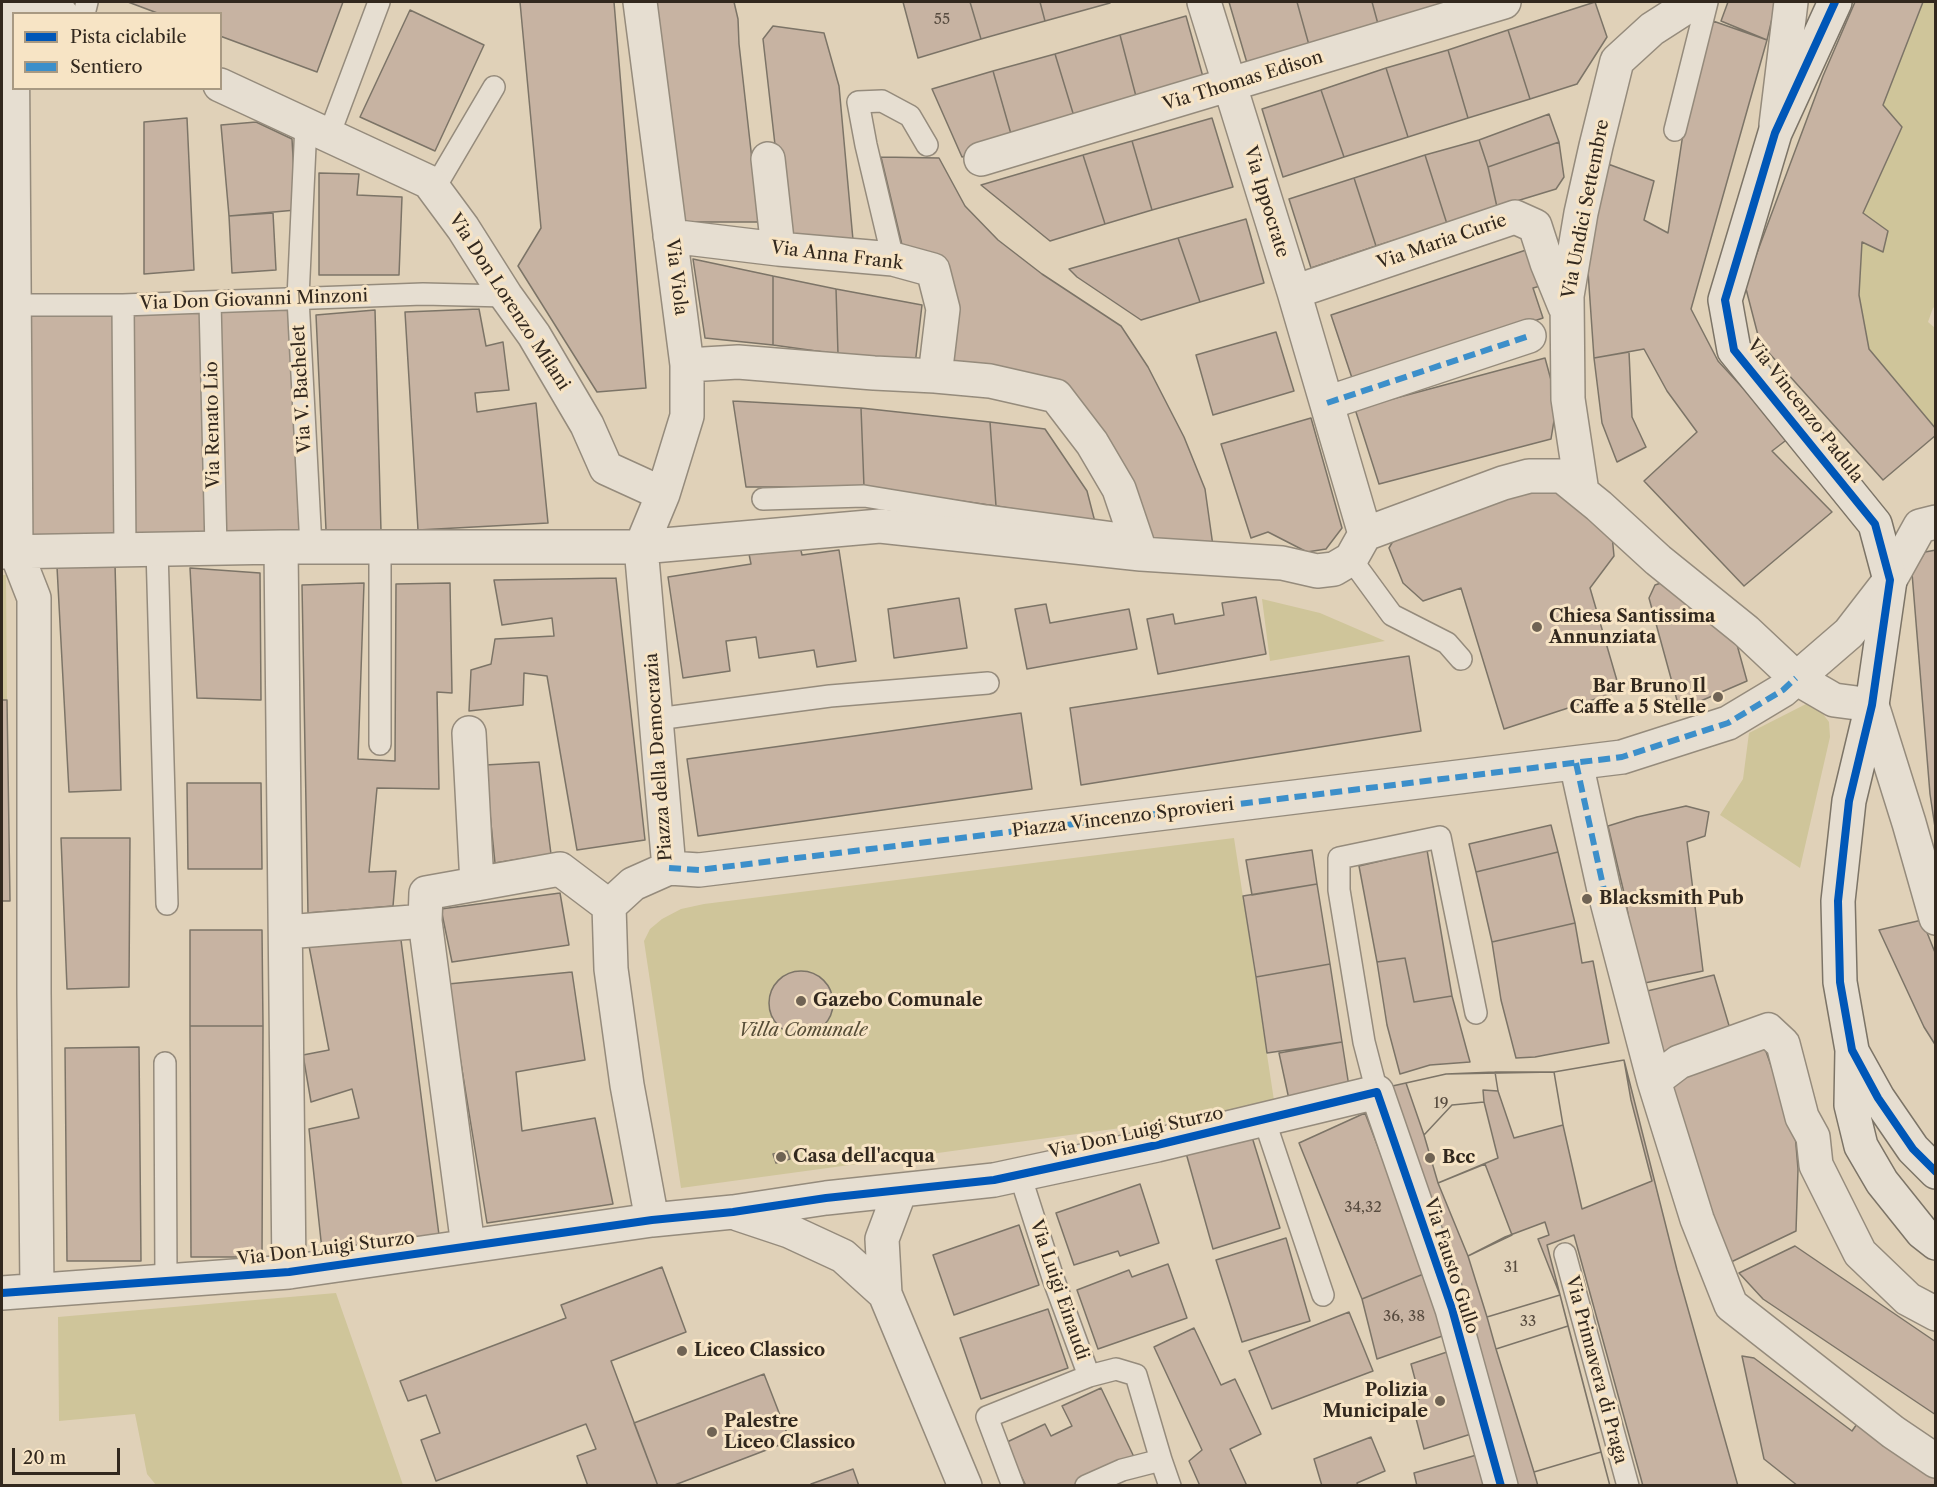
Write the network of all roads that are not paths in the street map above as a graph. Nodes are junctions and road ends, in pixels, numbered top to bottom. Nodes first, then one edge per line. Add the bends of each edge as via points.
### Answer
1 (12, 2) edge
2 (36, 2) edge
3 (379, 2) edge
4 (640, 2) edge
5 (1204, 2) edge
6 (1504, 2) edge
7 (1694, 2) edge
8 (1707, 2) edge
9 (1791, 2) edge
10 (1835, 2) edge
11 (57, 12) edge
12 (1230, 84) junction
13 (222, 86) edge
14 (494, 87) dead end
15 (317, 129) junction
16 (1675, 130) dead end
17 (1775, 133) junction
18 (927, 145) dead end
19 (768, 159) dead end
20 (981, 159) dead end
21 (434, 189) junction
22 (670, 236) junction
23 (778, 249) junction
24 (893, 259) junction
25 (1294, 292) junction
26 (506, 296) junction
27 (298, 298) junction
28 (210, 302) junction
29 (8, 305) edge
30 (123, 305) junction
31 (1568, 314) junction
32 (1529, 336) dead end
33 (687, 365) junction
34 (935, 376) junction
35 (1327, 403) junction
36 (1582, 492) junction
37 (663, 494) junction
38 (763, 499) dead end
39 (1935, 522) edge
40 (1138, 545) junction
41 (1358, 546) junction
42 (296, 547) junction
43 (380, 547) junction
44 (641, 547) junction
45 (216, 548) junction
46 (141, 550) junction
47 (9, 552) edge
48 (1890, 580) junction
49 (1461, 659) dead end
50 (1796, 678) junction
51 (988, 683) dead end
52 (1872, 705) junction
53 (657, 719) junction
54 (469, 733) dead end
55 (380, 744) dead end
56 (1576, 763) junction
57 (669, 868) junction
58 (477, 884) junction
59 (167, 904) dead end
60 (609, 906) junction
61 (1935, 918) edge
62 (425, 921) junction
63 (286, 932) junction
64 (1476, 1013) dead end
65 (1852, 1050) junction
66 (165, 1063) dead end
67 (1654, 1081) junction
68 (1377, 1092) junction
69 (1264, 1119) junction
70 (1935, 1172) edge
71 (1020, 1174) junction
72 (900, 1191) junction
73 (733, 1212) junction
74 (652, 1220) junction
75 (1935, 1243) edge
76 (468, 1246) junction
77 (1565, 1254) dead end
78 (289, 1272) junction
79 (166, 1280) junction
80 (37, 1289) junction
81 (2, 1293) edge
82 (885, 1294) junction
83 (1323, 1295) dead end
84 (1935, 1314) edge
85 (1089, 1376) junction
86 (1161, 1460) junction
87 (1935, 1461) edge
88 (965, 1485) edge
89 (1013, 1485) edge
90 (1086, 1485) edge
91 (1170, 1485) edge
92 (1501, 1485) edge
93 (1628, 1485) edge

1 - 29 street
2 - 11 street
3 - 15 lane
4 - 22 street, Via Viola
5 - 12 street, Via Ippocrate
6 - 12 street, Via Thomas Edison
7 - 31 street, Via Undici Settembre via 1652,29 1617,61 1581,213 1567,296
8 - 16 lane
9 - 17 street
10 - 17 street, Via Vincenzo Padula
12 - 20 street, Via Thomas Edison
12 - 25 street, Via Ippocrate
13 - 15 street, Via Don Lorenzo Milani
14 - 21 lane
15 - 21 street, Via Don Lorenzo Milani via 429,182
15 - 27 lane, Via V. Bachelet
17 - 48 street, Via Vincenzo Padula via 1725,300 1734,350 1875,524
18 - 24 lane via 910,116 882,101 858,102
19 - 23 street
21 - 26 street, Via Don Lorenzo Milani via 464,228
22 - 23 street, Via Anna Frank
22 - 33 street, Via Viola
23 - 24 street, Via Anna Frank
24 - 34 street, Via Anna Frank via 933,270 943,309
25 - 31 street, Via Maria Curie via 1515,217 1535,226
25 - 35 street, Via Ippocrate
26 - 27 lane, Via Don Giovanni Minzoni
26 - 37 street, Via Don Lorenzo Milani via 587,425 606,468
27 - 28 lane, Via Don Giovanni Minzoni
27 - 42 lane, Via V. Bachelet
28 - 30 lane, Via Don Giovanni Minzoni
28 - 45 lane, Via Renato Lio
29 - 30 lane, Via Don Giovanni Minzoni
29 - 47 street
30 - 46 lane
31 - 36 street, Via Undici Settembre via 1568,399
32 - 35 street
33 - 34 street via 738,362
33 - 37 street, Via Viola via 687,416
34 - 40 street via 990,381 1056,396 1092,443 1119,489
35 - 41 street, Via Ippocrate
36 - 41 street via 1562,477 1529,476 1503,483
36 - 50 street
37 - 44 street, Via Viola
38 - 40 lane via 864,496
39 - 48 street via 1920,526
40 - 41 street via 1317,571 1334,569
40 - 44 street via 880,526
41 - 49 lane via 1392,615 1447,643
42 - 43 street
42 - 45 street
42 - 63 street
43 - 44 street
43 - 55 lane
44 - 53 street, Piazza della Democrazia
45 - 46 street
46 - 47 street
46 - 59 lane
47 - 80 street via 34,598
48 - 50 street, Piazza Vincenzo Sprovieri via 1849,633
48 - 52 street, Via Vincenzo Padula
50 - 52 street via 1834,699
50 - 56 street, Piazza Vincenzo Sprovieri via 1728,723 1622,757
51 - 53 lane via 830,696
52 - 61 street, Via Vincenzo Padula
52 - 65 street via 1849,801 1838,901 1839,982
53 - 57 street, Piazza della Democrazia
54 - 58 street
56 - 57 street, Piazza Vincenzo Sprovieri via 699,870
56 - 67 street via 1604,890
57 - 60 street, Piazza della Democrazia via 633,884
58 - 60 street via 560,869
58 - 62 street via 426,893
60 - 74 street via 614,992
62 - 63 street
62 - 76 street
63 - 78 street
64 - 68 lane via 1440,837 1339,858 1339,890 1364,1042
65 - 70 street via 1878,1098 1913,1149
65 - 75 street via 1851,1105 1861,1146 1882,1182
66 - 79 lane
67 - 84 street via 1679,1062 1768,1030 1783,1044 1803,1117 1813,1137 1816,1165 1860,1252 1908,1299
67 - 87 street via 1697,1219 1731,1305
68 - 69 street, Via Don Luigi Sturzo
68 - 92 street, Via Fausto Gullo via 1452,1309
69 - 71 street, Via Don Luigi Sturzo
69 - 83 lane
71 - 72 street, Via Don Luigi Sturzo
71 - 85 lane, Via Luigi Einaudi
72 - 73 street, Via Don Luigi Sturzo
72 - 82 street via 882,1239
73 - 74 street, Via Don Luigi Sturzo
73 - 82 street via 789,1230 843,1256
74 - 76 street, Via Don Luigi Sturzo
76 - 78 street, Via Don Luigi Sturzo
77 - 93 lane, Via Primavera di Praga
78 - 79 street, Via Don Luigi Sturzo
79 - 80 street, Via Don Luigi Sturzo
80 - 81 street, Via Don Luigi Sturzo
82 - 88 street
85 - 86 lane, Via Luigi Einaudi via 1116,1369 1136,1375
85 - 89 lane via 987,1417
86 - 90 lane
86 - 91 lane, Via Luigi Einaudi

